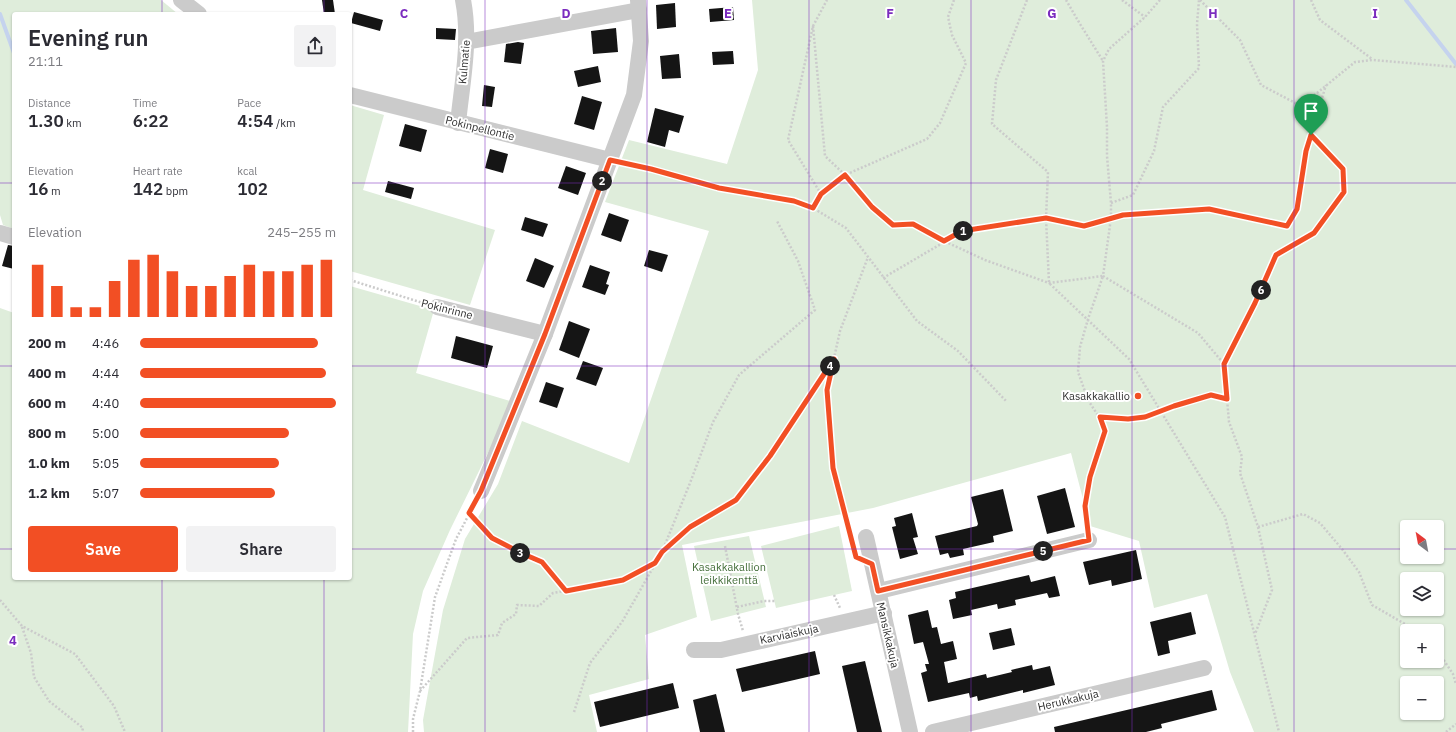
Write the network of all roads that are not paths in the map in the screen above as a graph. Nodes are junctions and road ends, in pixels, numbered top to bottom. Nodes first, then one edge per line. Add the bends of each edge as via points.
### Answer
1 (181, 0) edge
2 (463, 0) edge
3 (639, 5) edge
4 (196, 12) edge
5 (466, 42) junction
6 (352, 96) edge
7 (458, 124) junction
8 (610, 160) junction
9 (0, 233) edge
10 (12, 236) edge
11 (437, 307) road end
12 (545, 334) junction
13 (481, 491) road end
14 (859, 540) road end
15 (1089, 540) road end
16 (878, 591) junction
17 (884, 613) junction
18 (694, 650) dead end
19 (1204, 668) dead end
20 (910, 732) edge
21 (932, 732) edge

1 - 4 street
2 - 5 street, Kulmatie
3 - 5 street
3 - 8 street via 641,40 634,95
5 - 7 street, Kulmatie
6 - 7 street, Pokinpellontie
7 - 8 street, Pokinpellontie
8 - 12 street
9 - 10 street
11 - 12 street, Pokinrinne
12 - 13 street
14 - 16 street, Mansikkakuja
15 - 16 street
16 - 17 street, Mansikkakuja
17 - 18 street, Karviaiskuja via 721,650
17 - 20 street, Mansikkakuja
19 - 21 street, Herukkakuja

